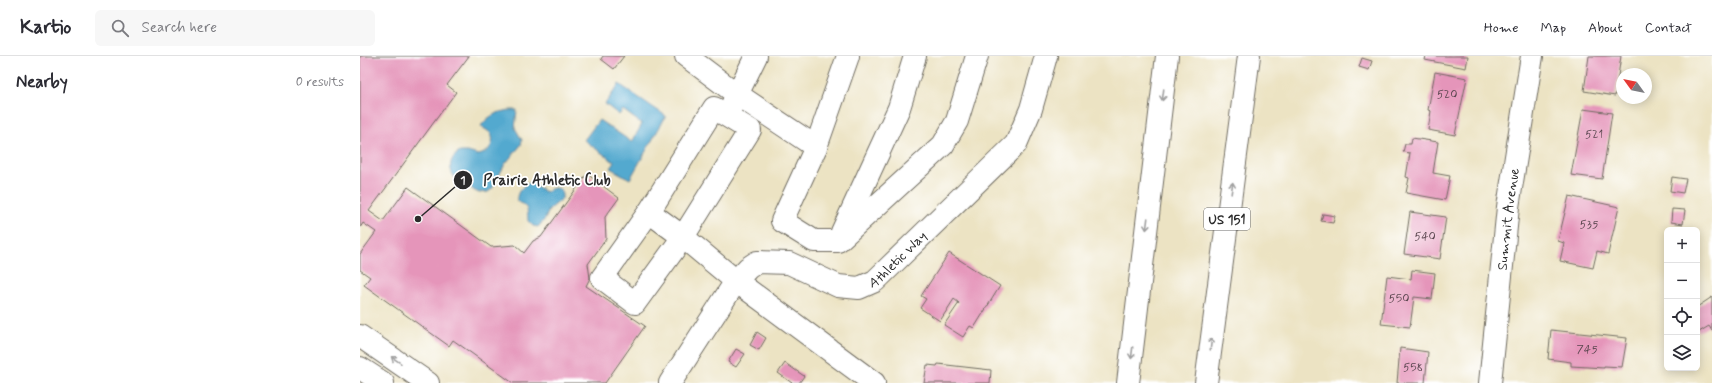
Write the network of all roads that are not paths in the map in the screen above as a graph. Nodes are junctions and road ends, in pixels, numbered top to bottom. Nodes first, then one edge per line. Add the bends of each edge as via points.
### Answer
1 (686, 56) edge
2 (756, 56) edge
3 (848, 56) edge
4 (915, 56) edge
5 (978, 56) edge
6 (1046, 56) edge
7 (1167, 56) edge
8 (1249, 56) edge
9 (1532, 56) edge
10 (738, 95) junction
11 (727, 116) junction
12 (816, 147) junction
13 (649, 212) junction
14 (683, 237) junction
15 (838, 241) junction
16 (736, 281) junction
17 (360, 336) edge
18 (360, 368) edge
19 (383, 383) edge
20 (428, 383) edge
21 (670, 383) edge
22 (874, 383) edge
23 (1128, 383) edge
24 (1206, 383) edge
25 (1490, 383) edge

1 - 10 main road
2 - 10 main road
3 - 12 main road
4 - 15 main road via 899,108
5 - 15 main road via 957,121 943,145
6 - 16 main road, Athletic Way via 1031,109 1016,144 875,281 859,288 838,286 788,263 757,262
7 -> 23 main road
24 -> 8 main road, US 151
9 - 25 main road, Summit Avenue via 1508,207
10 - 11 main road
10 - 12 main road
11 - 13 main road via 714,108
11 - 14 main road via 750,130
12 - 15 main road via 782,221 814,241
13 - 14 main road
13 - 14 main road via 602,278 635,303
14 - 16 main road
16 - 21 main road, Athletic Way
16 - 22 main road
20 -> 17 main road
18 - 19 main road

